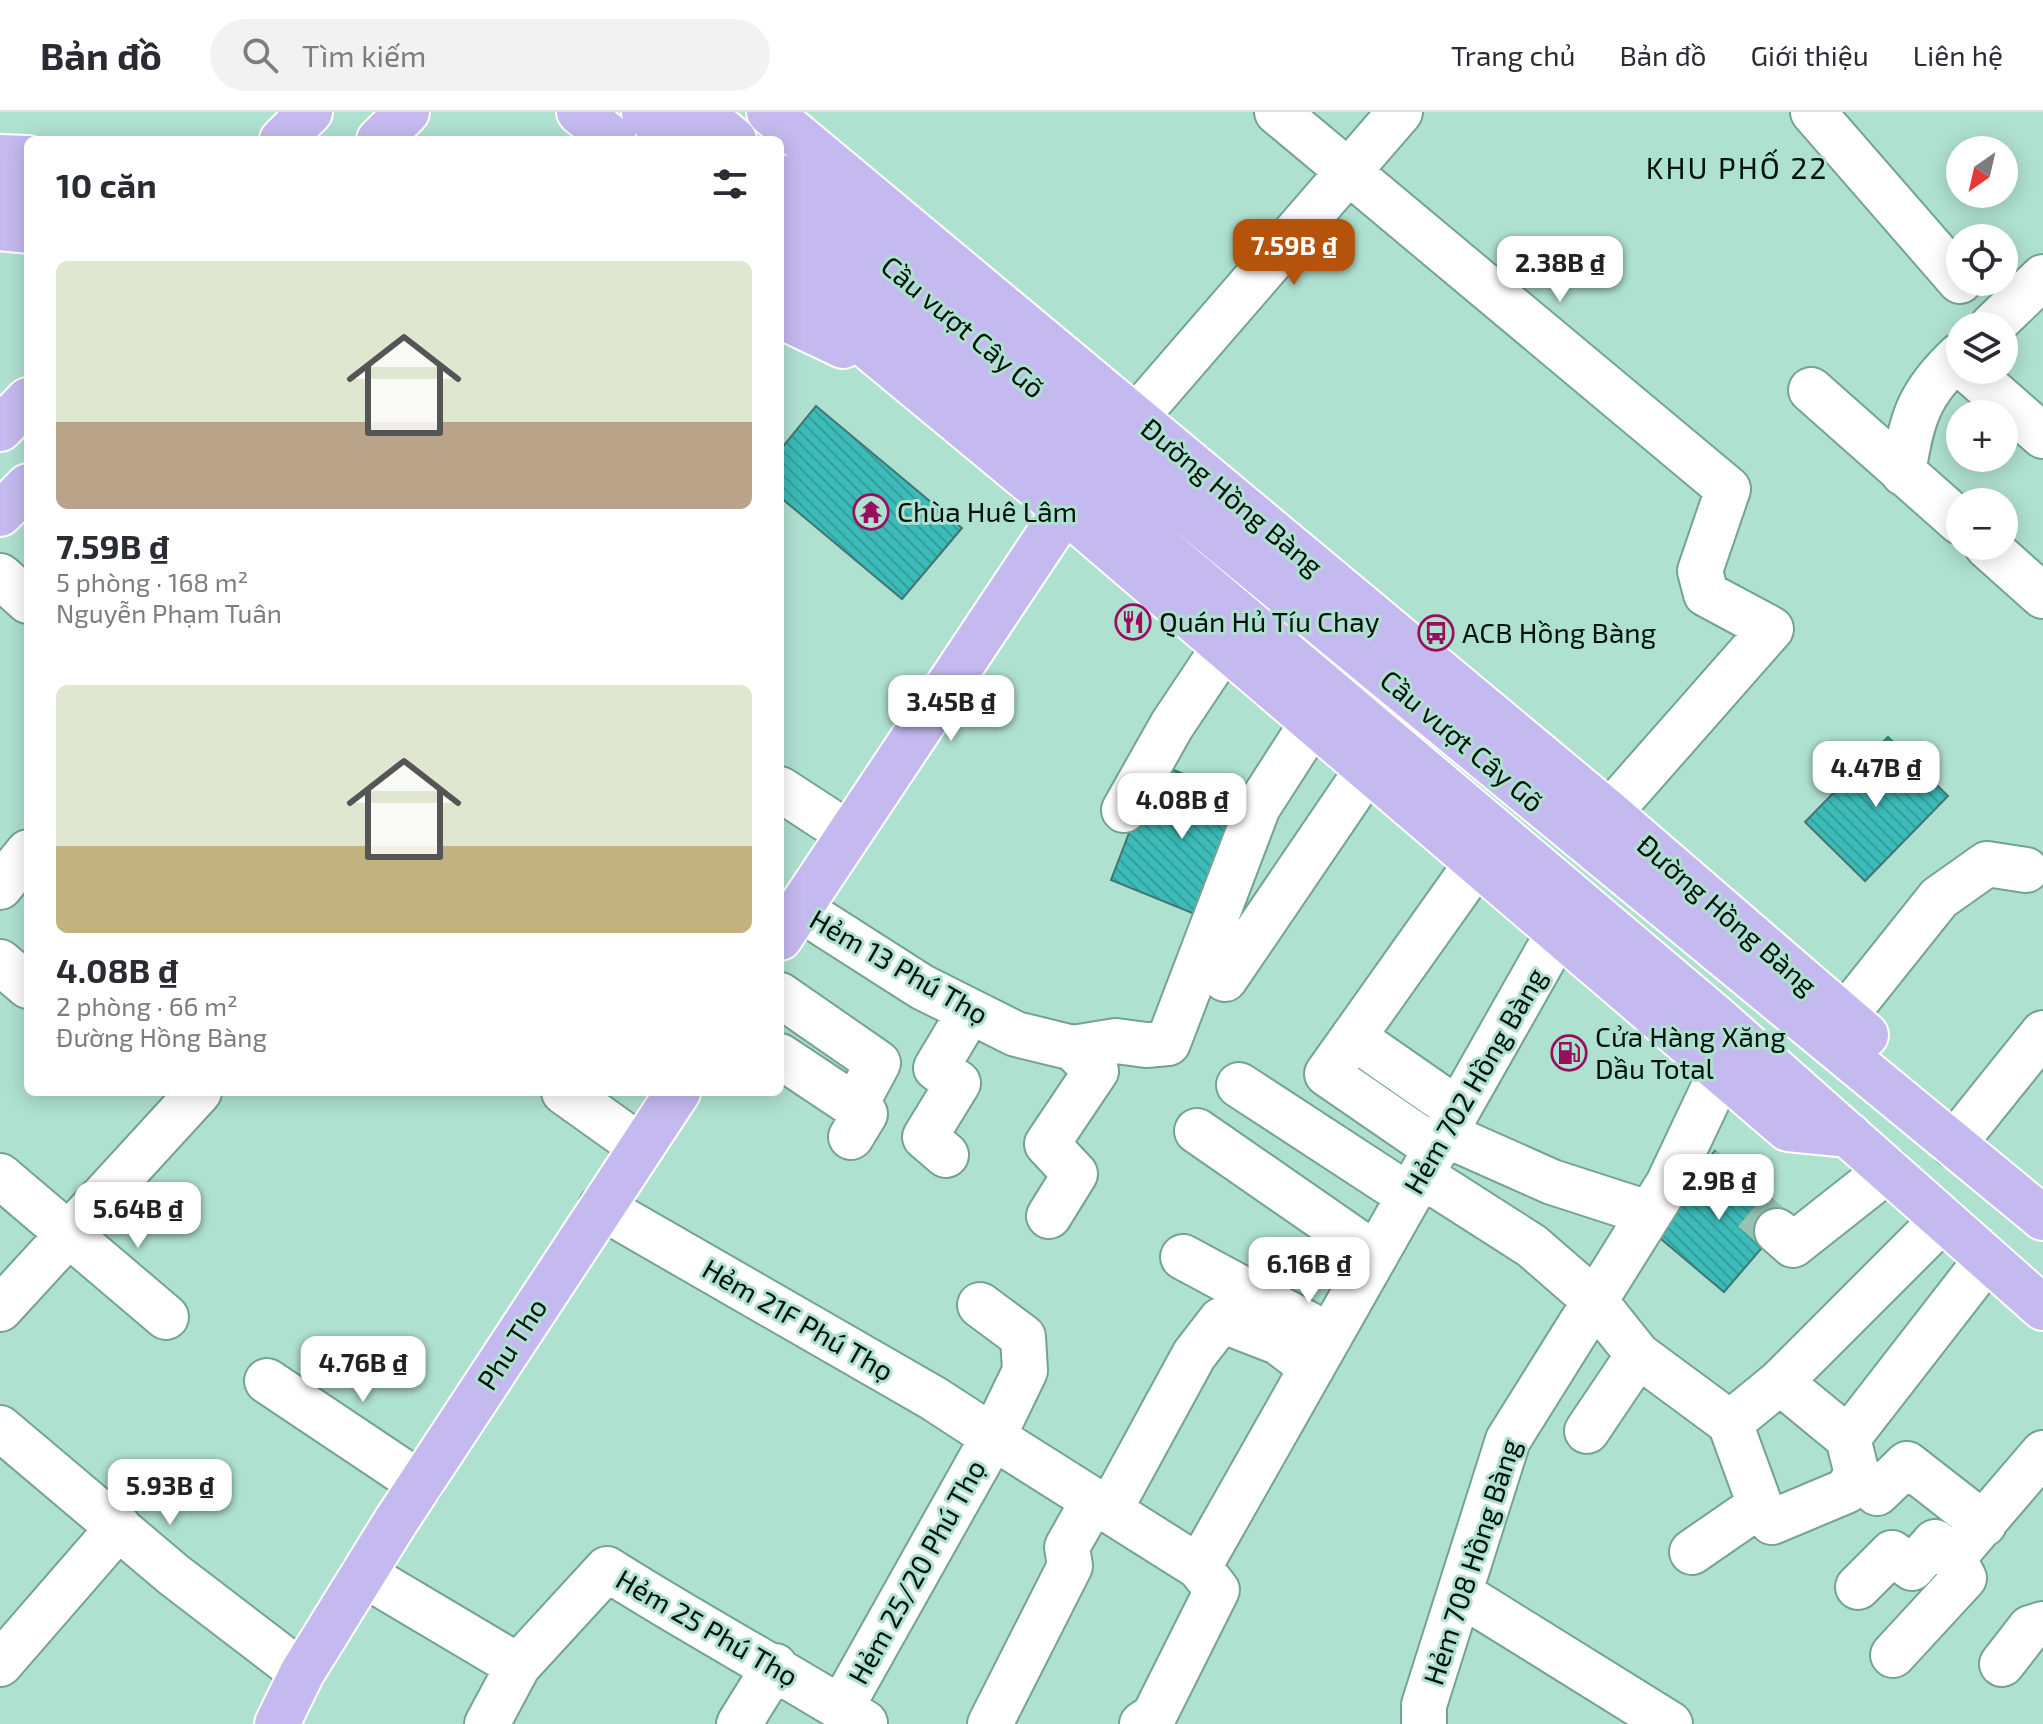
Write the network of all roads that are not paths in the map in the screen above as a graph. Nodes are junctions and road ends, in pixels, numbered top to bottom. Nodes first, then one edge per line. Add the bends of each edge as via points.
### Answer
1 (310, 112) edge
2 (407, 112) edge
3 (579, 112) edge
4 (644, 112) edge
5 (700, 112) edge
6 (769, 112) edge
7 (1277, 112) edge
8 (1400, 112) edge
9 (1813, 112) edge
10 (286, 136) edge
11 (383, 136) edge
12 (609, 136) edge
13 (672, 136) edge
14 (729, 136) edge
15 (795, 151) edge
16 (0, 157) edge
17 (24, 158) edge
18 (1349, 172) junction
19 (784, 180) edge
20 (784, 229) edge
21 (784, 259) edge
22 (1946, 264) edge
23 (784, 277) edge
24 (2043, 277) edge
25 (1973, 296) edge
26 (1985, 312) edge
27 (2007, 312) edge
28 (784, 318) edge
29 (906, 330) junction
30 (1946, 372) edge
31 (906, 376) junction
32 (1985, 384) edge
33 (1811, 390) dead end
34 (24, 404) edge
35 (1136, 417) junction
36 (0, 429) edge
37 (2043, 436) edge
38 (1903, 473) junction
39 (24, 490) edge
40 (1065, 510) junction
41 (1946, 510) edge
42 (0, 514) edge
43 (2008, 560) edge
44 (0, 576) edge
45 (2037, 579) edge
46 (24, 597) edge
47 (1224, 647) junction
48 (1312, 723) junction
49 (1367, 770) junction
50 (784, 792) edge
51 (1124, 810) dead end
52 (1609, 813) junction
53 (849, 834) junction
54 (24, 857) edge
55 (1476, 864) junction
56 (2026, 870) dead end
57 (0, 887) edge
58 (790, 924) edge
59 (1557, 935) junction
60 (0, 962) edge
61 (1225, 979) dead end
62 (24, 983) edge
63 (784, 998) edge
64 (970, 1011) junction
65 (1844, 1017) junction
66 (2043, 1033) edge
67 (1073, 1048) junction
68 (784, 1060) edge
69 (1721, 1072) junction
70 (1239, 1085) dead end
71 (1885, 1089) junction
72 (570, 1096) edge
73 (675, 1096) edge
74 (178, 1099) edge
75 (1197, 1131) dead end
76 (1849, 1135) junction
77 (1953, 1145) junction
78 (641, 1147) junction
79 (1434, 1153) junction
80 (946, 1155) dead end
81 (1888, 1170) junction
82 (0, 1176) edge
83 (601, 1207) junction
84 (1648, 1213) junction
85 (1049, 1216) dead end
86 (2043, 1218) edge
87 (1943, 1219) junction
88 (1777, 1231) tunnel mouth
89 (68, 1236) junction
90 (1376, 1255) junction
91 (1183, 1257) dead end
92 (1987, 1259) junction
93 (1594, 1300) junction
94 (980, 1305) dead end
95 (2043, 1308) edge
96 (0, 1309) edge
97 (166, 1317) dead end
98 (1321, 1352) junction
99 (1638, 1355) junction
100 (267, 1381) dead end
101 (1780, 1382) junction
102 (1730, 1423) junction
103 (0, 1428) edge
104 (1587, 1431) dead end
105 (993, 1437) junction
106 (2043, 1453) edge
107 (1853, 1456) junction
108 (421, 1484) junction
109 (1760, 1505) junction
110 (1101, 1506) junction
111 (1984, 1524) junction
112 (119, 1527) junction
113 (1692, 1552) dead end
114 (1953, 1558) junction
115 (1199, 1567) junction
116 (363, 1574) junction
117 (1858, 1587) dead end
118 (1461, 1594) junction
119 (2043, 1624) edge
120 (1893, 1655) dead end
121 (0, 1664) edge
122 (2002, 1664) dead end
123 (518, 1666) junction
124 (775, 1666) junction
125 (302, 1673) junction
126 (854, 1716) edge
127 (277, 1724) edge
128 (487, 1724) edge
129 (739, 1724) edge
130 (990, 1724) edge
131 (1142, 1724) edge
132 (1424, 1724) edge
133 (1670, 1724) edge

1 - 10 main road
2 - 11 main road
3 - 12 main road
4 - 13 main road
5 - 14 main road
6 - 15 main road, Đường Hồng Bàng
7 - 18 street
8 - 18 street
9 - 22 street
15 - 35 main road, Đường Hồng Bàng
16 - 17 main road
18 - 35 street
18 - 52 street via 1728,489 1700,571 1706,594 1771,629
19 - 71 main road, Cầu vượt Cây Gõ
20 - 29 main road, Cầu vượt Cây Gõ
21 - 29 main road, Cầu vượt Cây Gõ
23 - 31 main road
24 - 27 street
25 - 26 street
28 - 31 main road
29 - 76 main road, Cầu vượt Cây Gõ
30 - 38 street via 1934,380 1912,421
31 - 40 main road
32 - 37 street
33 - 38 street
34 - 36 main road
35 - 52 main road, Đường Hồng Bàng
38 - 41 street
39 - 42 main road
40 - 47 main road
40 - 53 main road
43 - 45 street
44 - 46 street
47 - 48 main road
47 - 51 street
48 - 49 main road
48 - 67 street via 1258,807 1168,1043 1116,1041
49 - 55 main road
49 - 61 street
50 - 53 street
52 - 65 main road, Đường Hồng Bàng
53 - 58 main road
54 - 57 street
55 - 59 main road
55 - 79 street via 1353,1037
56 - 65 street via 1987,864 1939,898
58 - 64 street, Hẻm 13 Phú Thọ
59 - 69 main road
59 - 79 street, Hẻm 702 Hồng Bàng
60 - 62 street
63 - 68 street via 878,1063 853,1121
64 - 67 street, Hẻm 13 Phú Thọ via 1016,1034
64 - 80 street via 936,1068 958,1083 925,1137
65 - 71 main road, Đường Hồng Bàng via 1870,1039
66 - 77 street
67 - 85 street via 1096,1071 1047,1144 1075,1174
69 - 76 main road via 1788,1129
69 - 84 street, Hẻm 708 Hồng Bàng via 1692,1158
70 - 79 street
71 - 77 main road, Cầu vượt Cây Gõ
72 - 78 street
73 - 78 main road, Phu Tho
74 - 89 street
75 - 90 street
76 - 81 main road, Cầu vượt Cây Gõ
77 - 86 main road, Cầu vượt Cây Gõ
78 - 83 main road, Phu Tho
79 - 84 street
79 - 90 street, Hẻm 702 Hồng Bàng
79 - 93 street
81 - 87 main road, Cầu vượt Cây Gõ
81 - 88 street via 1793,1245
82 - 89 street
83 - 105 street, Hẻm 21F Phú Thọ
83 - 108 main road, Phu Tho
84 - 93 street, Hẻm 708 Hồng Bàng
87 - 92 main road, Cầu vượt Cây Gõ
87 - 101 street
89 - 96 street
89 - 97 street
90 - 98 street, Hẻm 702 Hồng Bàng
91 - 98 street
92 - 95 main road, Cầu vượt Cây Gõ
92 - 107 street
93 - 99 street
93 - 118 street, Hẻm 708 Hồng Bàng via 1508,1440
94 - 105 street, Hẻm 25/20 Phú Thọ via 1023,1337 1025,1371
98 - 110 street via 1221,1320
98 - 115 street, Hẻm 702 Hồng Bàng
99 - 102 street
99 - 104 street
100 - 108 street
101 - 102 street
101 - 107 street
102 - 109 street
103 - 112 street
105 - 110 street, Hẻm 21F Phú Thọ
105 - 126 street, Hẻm 25/20 Phú Thọ
106 - 111 street
107 - 109 street via 1846,1491 1772,1522
107 - 111 street via 1877,1493 1907,1464
108 - 116 main road, Phu Tho
109 - 113 street
110 - 115 street, Hẻm 21F Phú Thọ
110 - 130 street via 1067,1547 1070,1566
111 - 114 street
112 - 121 street
112 - 125 street
114 - 117 street via 1935,1542 1912,1568 1892,1553
114 - 120 street via 1964,1578
115 - 131 street via 1217,1590 1154,1716
116 - 123 street
116 - 125 main road, Phu Tho
118 - 132 street, Hẻm 708 Hồng Bàng via 1424,1705
118 - 133 street
119 - 122 street via 2030,1628
123 - 124 street, Hẻm 25 Phú Thọ via 607,1569 686,1620
123 - 128 street
124 - 126 street, Hẻm 25 Phú Thọ
124 - 129 street
125 - 127 main road, Phu Tho

